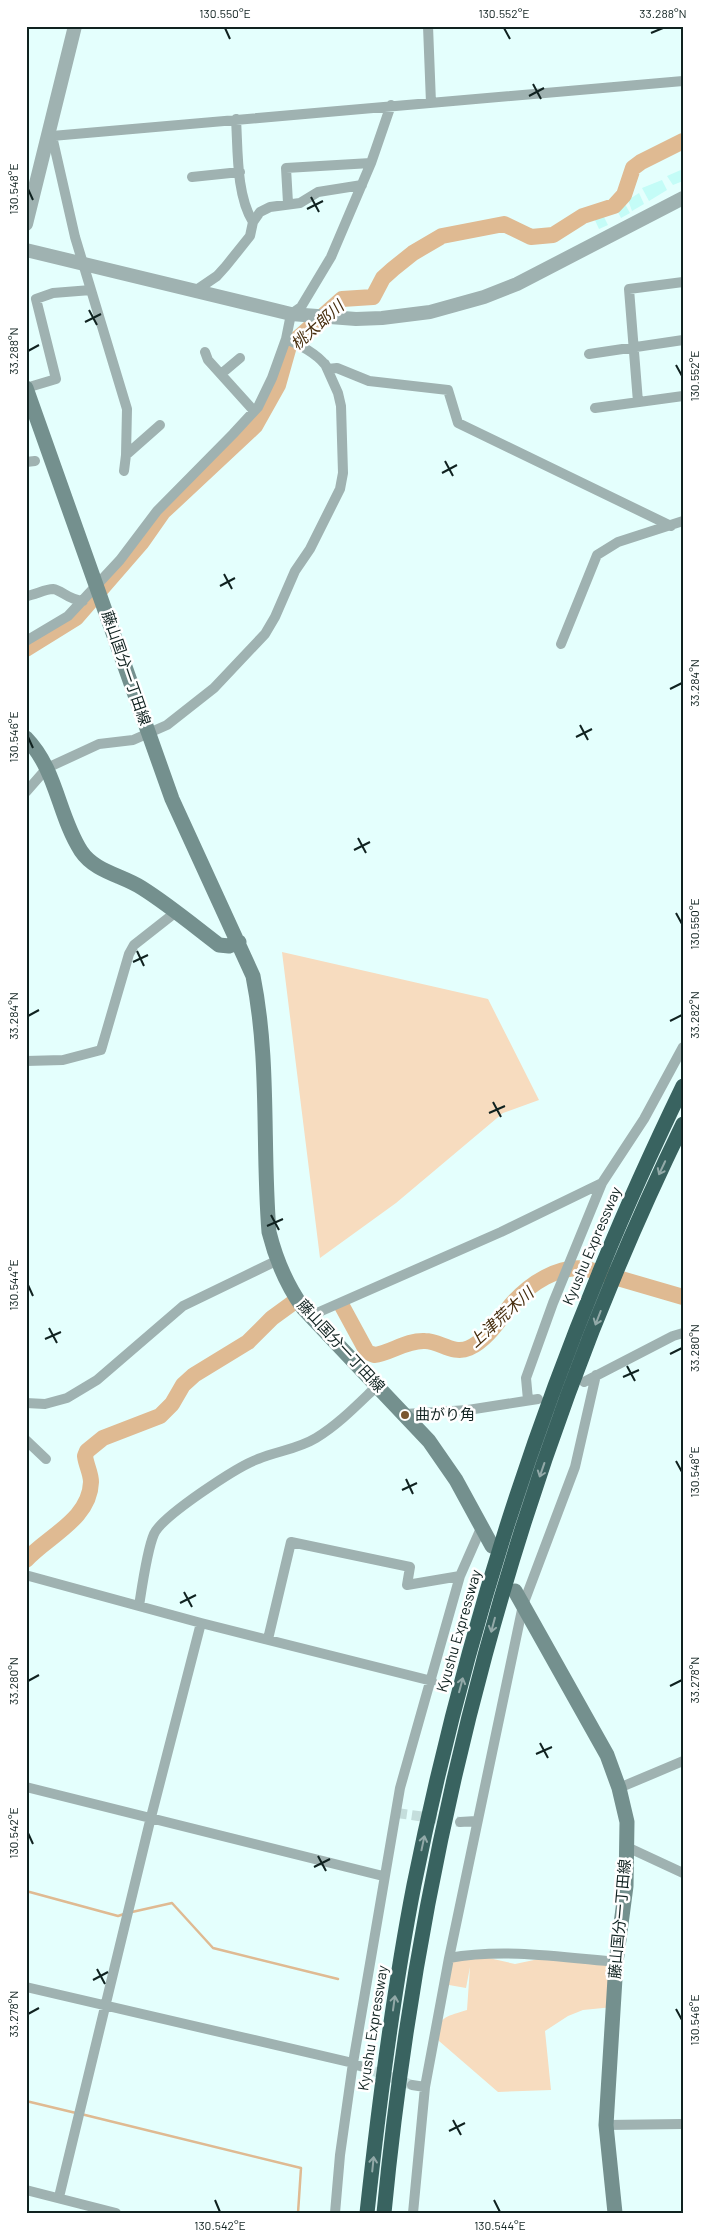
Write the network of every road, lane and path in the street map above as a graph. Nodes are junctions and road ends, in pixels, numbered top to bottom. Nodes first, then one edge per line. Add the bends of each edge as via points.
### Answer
1 (75, 26) edge
2 (428, 26) edge
3 (683, 81) edge
4 (431, 102) junction
5 (391, 105) junction
6 (236, 119) junction
7 (50, 135) junction
8 (371, 162) junction
9 (240, 172) junction
10 (192, 177) dead end
11 (362, 185) junction
12 (683, 198) edge
13 (288, 203) junction
14 (253, 222) junction
15 (26, 224) edge
16 (26, 250) edge
17 (83, 264) junction
18 (683, 282) edge
19 (90, 290) junction
20 (195, 290) junction
21 (292, 314) junction
22 (286, 338) junction
23 (683, 340) edge
24 (634, 347) junction
25 (205, 352) dead end
26 (589, 354) dead end
27 (240, 358) dead end
28 (325, 364) junction
29 (221, 374) junction
30 (26, 388) edge
31 (683, 396) edge
32 (638, 402) junction
33 (596, 408) dead end
34 (254, 411) junction
35 (32, 421) edge
36 (160, 424) dead end
37 (126, 455) junction
38 (124, 471) dead end
39 (683, 521) edge
40 (671, 526) junction
41 (98, 585) junction
42 (26, 596) edge
43 (83, 601) junction
44 (26, 641) edge
45 (561, 644) dead end
46 (149, 734) junction
47 (26, 738) edge
48 (46, 768) junction
49 (26, 792) edge
50 (176, 912) junction
51 (239, 942) junction
52 (683, 1048) edge
53 (26, 1061) edge
54 (683, 1086) edge
55 (683, 1124) edge
56 (602, 1183) junction
57 (276, 1261) junction
58 (310, 1316) junction
59 (683, 1333) edge
60 (596, 1375) junction
61 (584, 1382) dead end
62 (377, 1386) junction
63 (26, 1403) edge
64 (405, 1414) junction
65 (26, 1440) edge
66 (46, 1459) dead end
67 (482, 1526) junction
68 (492, 1546) dead end
69 (30, 1576) dead end
70 (460, 1576) junction
71 (515, 1591) dead end
72 (522, 1605) junction
73 (139, 1606) junction
74 (201, 1623) junction
75 (268, 1639) junction
76 (432, 1681) junction
77 (683, 1761) edge
78 (26, 1787) edge
79 (619, 1788) junction
80 (150, 1817) junction
81 (476, 1821) junction
82 (460, 1822) tunnel mouth
83 (626, 1847) junction
84 (683, 1873) edge
85 (384, 1876) junction
86 (448, 1958) junction
87 (616, 1962) junction
88 (26, 1987) edge
89 (105, 2004) junction
90 (357, 2064) junction
91 (412, 2085) tunnel mouth
92 (426, 2086) junction
93 (683, 2124) edge
94 (606, 2125) junction
95 (26, 2190) edge
96 (59, 2197) junction
97 (116, 2213) edge
98 (335, 2213) edge
99 (367, 2213) edge
100 (384, 2213) edge
101 (413, 2213) edge
102 (615, 2213) edge

1 - 7 street
2 - 4 street
3 - 4 street
4 - 5 street
5 - 6 street
5 - 8 street
6 - 7 street
6 - 9 street
7 - 15 street
7 - 17 street
8 - 11 street
8 - 13 street via 286,168
9 - 10 street
9 - 14 street via 246,210
11 - 13 street via 318,192 300,203
11 - 21 street via 331,257 301,307
12 - 21 street via 517,284 456,306 382,318
13 - 14 street via 260,212
14 - 20 street via 250,236 226,266
16 - 17 street
17 - 19 street
17 - 20 street
18 - 24 street via 630,289
19 - 30 street via 53,293 36,299 56,379
19 - 37 street via 127,409
20 - 21 street
21 - 22 street
22 - 28 street
22 - 34 street via 272,378
23 - 24 street
24 - 26 street
24 - 32 street
25 - 29 street
27 - 29 street
28 - 40 street via 328,369 336,368 369,381 448,390 458,424
28 - 46 street via 341,406 343,473 336,500 295,571 265,634 214,688 167,725
29 - 34 street
30 - 35 main road, 藤山国分一丁田線
31 - 32 street
32 - 33 street
34 - 41 street via 157,511
35 - 41 main road, 藤山国分一丁田線
36 - 37 street
37 - 38 street
39 - 40 street
40 - 45 street via 618,542 597,555
41 - 43 street
41 - 46 main road, 藤山国分一丁田線
42 - 43 street via 52,589 67,598
43 - 44 street via 68,617
46 - 48 street via 122,742 99,744
46 - 51 main road, 藤山国分一丁田線 via 172,799
47 - 48 main road via 43,758
48 - 49 street
48 - 50 main road via 81,852 97,867 141,887
50 - 51 main road via 219,945
50 - 53 street via 134,945 101,1050 63,1060
51 - 57 main road, 藤山国分一丁田線 via 253,976 263,1046 267,1207
52 - 56 street via 644,1119
99 -> 54 highway, Kyushu Expressway via 378,2109 414,1886 454,1710 481,1613 539,1431 581,1319 622,1218
55 -> 100 highway, Kyushu Expressway via 621,1260 596,1324 554,1436 496,1617 428,1897 394,2110
56 - 58 street via 501,1232
56 - 64 street via 526,1378 533,1400 468,1410
57 - 58 main road, 藤山国分一丁田線 via 292,1293
57 - 63 street via 183,1306 97,1380 66,1398 45,1404
58 - 62 main road, 藤山国分一丁田線
59 - 60 street
60 - 61 street
60 - 72 street via 575,1467
62 - 64 main road, 藤山国分一丁田線
62 - 73 street via 316,1438 229,1473 179,1509 154,1534
64 - 67 main road, 藤山国分一丁田線 via 446,1463
65 - 66 street
67 - 68 main road, 藤山国分一丁田線
67 - 70 street
69 - 73 street
70 - 75 street via 408,1585 410,1567 290,1542
70 - 76 street
71 - 72 main road, 藤山国分一丁田線
72 - 79 main road, 藤山国分一丁田線 via 607,1755
72 - 81 street
73 - 74 street
74 - 75 street
74 - 80 street
75 - 76 street
76 - 85 street via 400,1788
77 - 79 street
78 - 80 street
79 - 83 main road, 藤山国分一丁田線 via 627,1822
80 - 85 street
80 - 89 street
81 - 82 street
81 - 86 street
83 - 84 street
83 - 87 main road, 藤山国分一丁田線 via 626,1886
85 - 90 street
86 - 87 street via 471,1954
86 - 92 street
87 - 94 main road, 藤山国分一丁田線
88 - 89 street
89 - 90 street
89 - 96 street
90 - 98 street via 340,2155
91 - 92 street
92 - 101 street
93 - 94 street
94 - 102 main road, 藤山国分一丁田線
95 - 96 street
96 - 97 street

